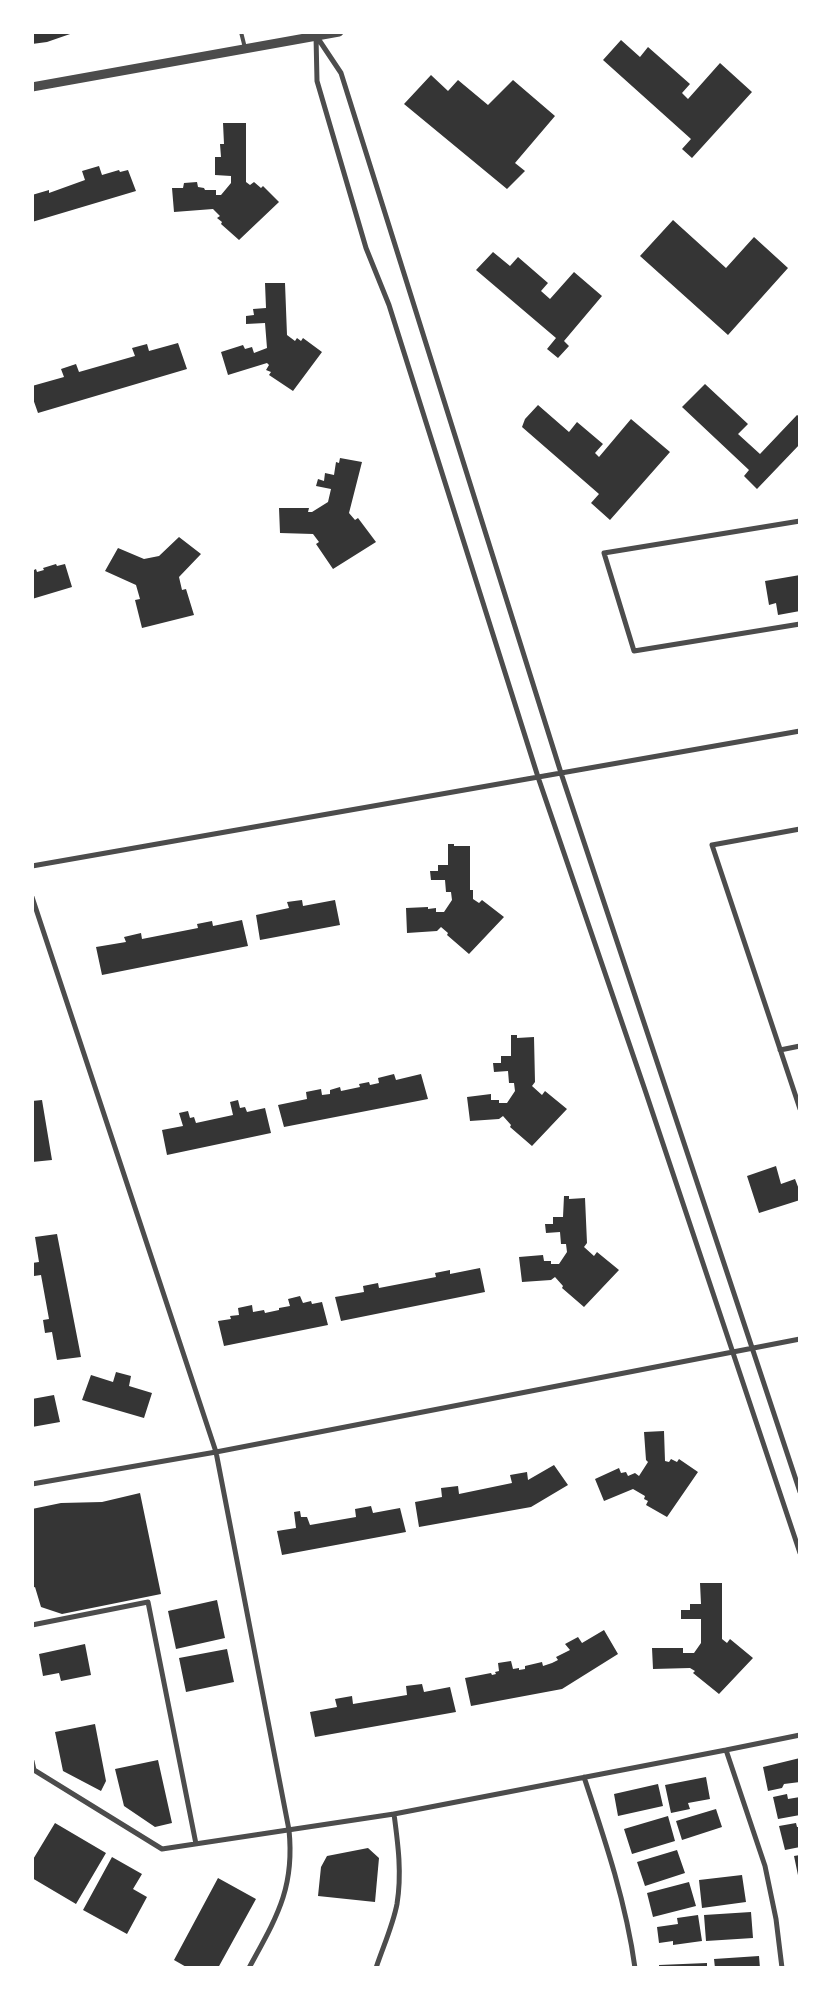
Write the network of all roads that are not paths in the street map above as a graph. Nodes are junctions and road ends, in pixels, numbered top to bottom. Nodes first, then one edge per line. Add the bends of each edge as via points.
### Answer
1 (241, 32) edge
2 (339, 32) edge
3 (316, 36) junction
4 (245, 48) junction
5 (32, 88) edge
6 (800, 521) edge
7 (800, 624) edge
8 (800, 731) edge
9 (561, 773) junction
10 (538, 777) junction
11 (800, 829) edge
12 (32, 866) edge
13 (32, 897) edge
14 (800, 1046) edge
15 (780, 1050) junction
16 (800, 1109) edge
17 (800, 1339) edge
18 (752, 1348) junction
19 (732, 1352) junction
20 (216, 1452) junction
21 (32, 1484) edge
22 (800, 1492) edge
23 (800, 1553) edge
24 (32, 1624) edge
25 (800, 1735) edge
26 (726, 1750) junction
27 (32, 1761) edge
28 (584, 1777) junction
29 (394, 1814) junction
30 (289, 1830) junction
31 (196, 1844) junction
32 (249, 1968) edge
33 (376, 1968) edge
34 (635, 1968) edge
35 (782, 1968) edge

1 - 4 lane
2 - 3 street
3 - 4 street
3 - 9 street via 341,73
3 - 10 street via 316,80 366,248 389,305
4 - 5 street
6 - 7 street via 604,553 634,651
8 - 9 street
9 - 10 street
9 - 18 street
10 - 12 street
10 - 19 street
11 - 15 street via 712,845
13 - 20 street
14 - 15 street
15 - 16 street
17 - 18 street
18 - 19 street
18 - 22 street
19 - 20 street
19 - 23 street
20 - 21 street
20 - 30 street
24 - 31 street via 148,1602
25 - 26 street
26 - 28 street
26 - 35 street via 765,1866
27 - 31 street via 34,1770 162,1849
28 - 29 street
28 - 34 street via 625,1910
29 - 30 street
29 - 33 street via 400,1879 396,1906
30 - 31 street
30 - 32 street via 292,1855 286,1888 277,1915

